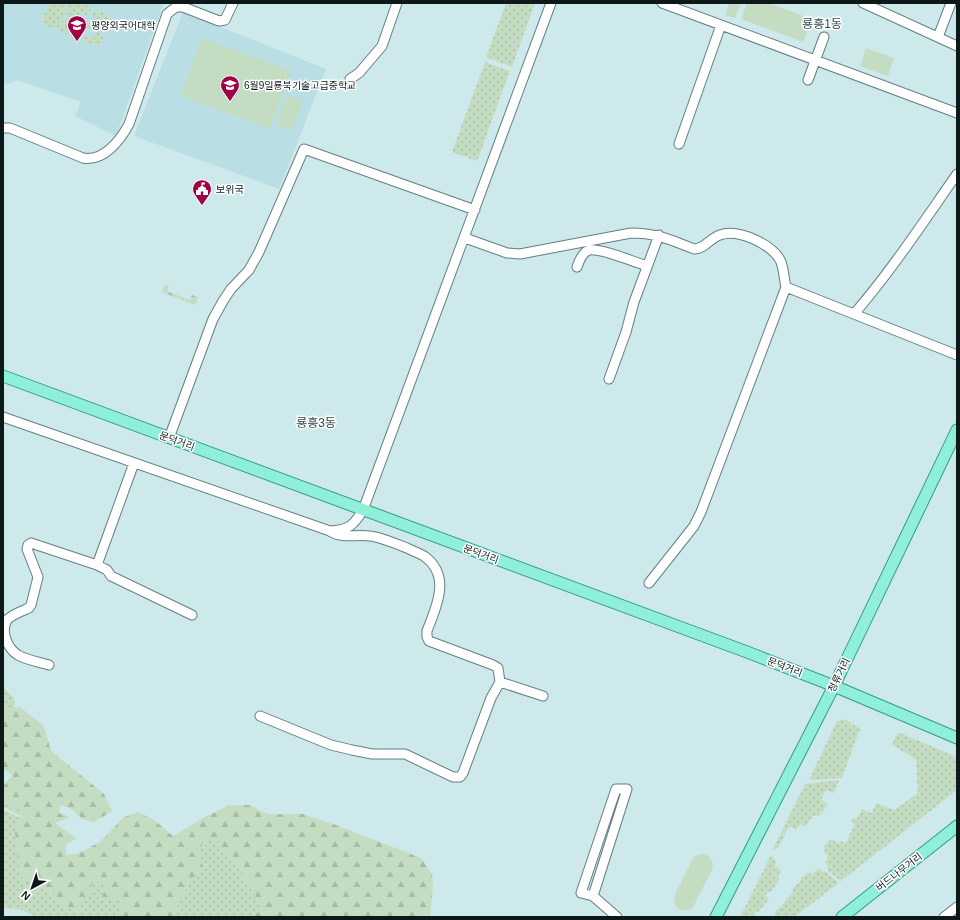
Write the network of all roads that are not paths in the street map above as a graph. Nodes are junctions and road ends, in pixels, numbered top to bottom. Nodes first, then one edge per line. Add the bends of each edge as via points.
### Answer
1 (233, 3) edge
2 (397, 3) edge
3 (551, 3) edge
4 (662, 3) edge
5 (863, 3) edge
6 (951, 3) edge
7 (721, 25) junction
8 (824, 37) dead end
9 (938, 37) junction
10 (957, 46) edge
11 (816, 60) junction
12 (350, 79) dead end
13 (808, 80) dead end
14 (957, 113) edge
15 (3, 128) edge
16 (678, 144) dead end
17 (957, 174) edge
18 (475, 210) junction
19 (659, 235) junction
20 (464, 238) junction
21 (647, 266) junction
22 (577, 267) dead end
23 (786, 287) junction
24 (854, 314) junction
25 (957, 355) edge
26 (3, 376) edge
27 (609, 379) dead end
28 (3, 417) edge
29 (957, 430) edge
30 (169, 438) junction
31 (134, 463) junction
32 (363, 510) junction
33 (330, 531) junction
34 (97, 565) junction
35 (649, 583) dead end
36 (192, 615) dead end
37 (49, 665) dead end
38 (500, 682) junction
39 (834, 686) junction
40 (543, 696) dead end
41 (260, 716) dead end
42 (957, 738) edge
43 (957, 826) edge
44 (593, 896) junction
45 (957, 907) edge
46 (617, 917) edge
47 (716, 917) edge
48 (842, 917) edge
49 (944, 917) edge

1 - 15 street via 225,20 219,21 183,7 176,7 167,14 123,135 100,156 83,158 10,128
2 - 12 street via 382,46 359,73
3 - 18 street
4 - 7 street
5 - 9 street
6 - 9 street
7 - 11 street
7 - 16 street
8 - 11 street
9 - 10 street
11 - 13 street
11 - 14 street
17 - 24 street
18 - 20 street
18 - 30 street via 304,149 259,252 213,320
19 - 20 street via 632,233 520,254 507,253
19 - 21 street
19 - 23 street via 694,249 703,247 722,234 737,234 763,243 781,262
20 - 32 street
21 - 22 street via 598,250 588,250
21 - 27 street
23 - 24 street
23 - 35 street via 701,512 694,526
24 - 25 street
26 - 30 main road, 문덕거리
28 - 31 street
29 - 39 main road, 청류거리
30 - 32 main road, 문덕거리
31 - 33 street
31 - 34 street
32 - 33 street via 356,522 346,529
32 - 39 main road, 문덕거리
33 - 38 street via 344,537 371,536 424,556 438,573 440,583 440,593 427,632 429,641 493,665 498,668
34 - 36 street via 107,570 111,576
34 - 37 street via 31,543 28,545 27,549 38,581 29,608 7,619 3,632 10,649 18,655
38 - 40 street
38 - 41 street via 491,698 460,778 405,754 372,754 331,745
39 - 42 main road, 문덕거리
39 - 47 main road, 청류거리
43 - 48 main road, 버드나무거리
44 - 44 street via 581,893 616,788 627,789
44 - 46 street
45 - 49 street

